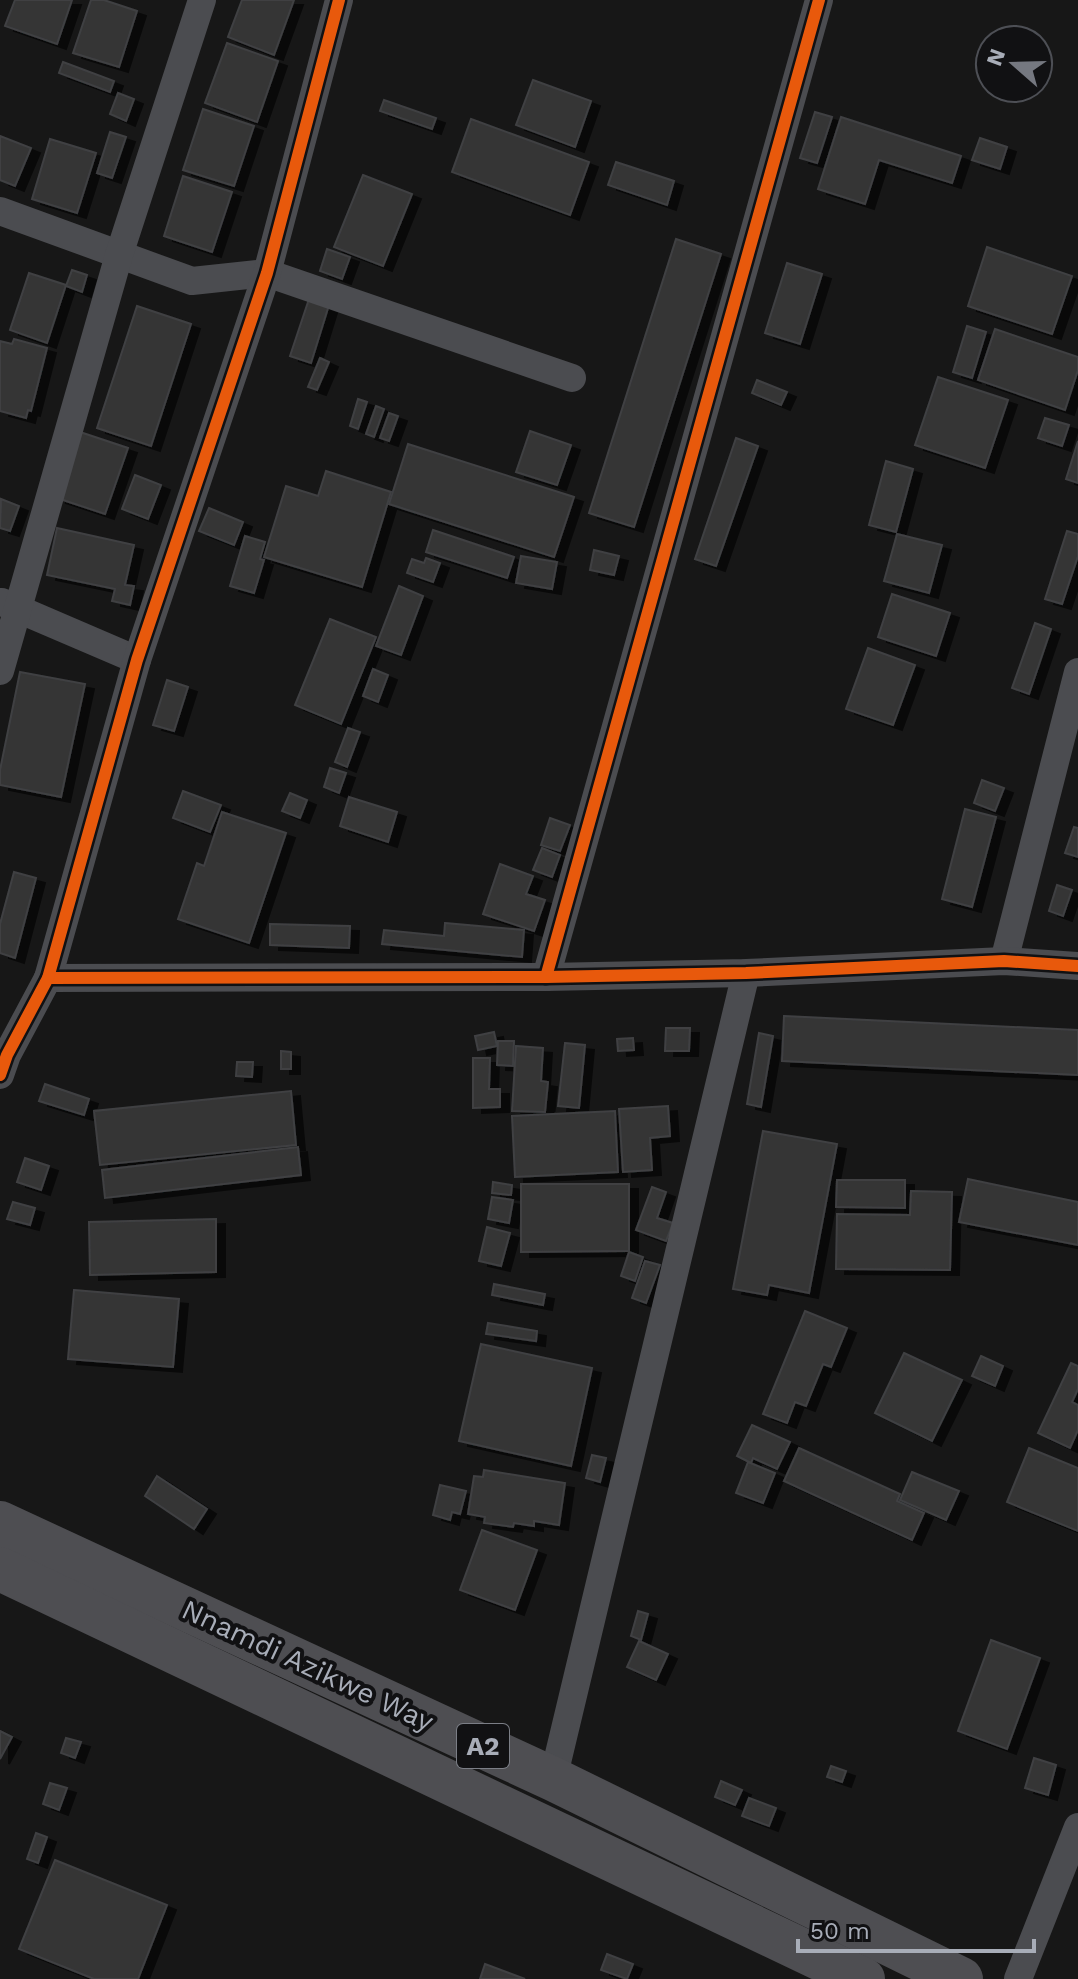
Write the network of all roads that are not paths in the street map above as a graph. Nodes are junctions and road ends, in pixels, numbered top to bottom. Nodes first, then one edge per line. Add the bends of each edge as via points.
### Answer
1 (202, 0) edge
2 (339, 0) edge
3 (819, 0) edge
4 (0, 211) edge
5 (119, 255) junction
6 (267, 273) junction
7 (572, 378) dead end
8 (8, 604) edge
9 (137, 660) junction
10 (0, 671) edge
11 (1078, 672) edge
12 (1004, 961) junction
13 (1078, 966) edge
14 (746, 973) junction
15 (546, 977) junction
16 (48, 978) junction
17 (2, 1059) edge
18 (0, 1523) edge
19 (0, 1569) edge
20 (553, 1779) junction
21 (1078, 1827) edge
22 (840, 1974) edge
23 (961, 1979) edge
24 (1018, 1979) edge

1 - 5 street
2 - 6 street
3 - 15 street
4 - 5 street
5 - 6 street via 192,281
5 - 8 street
6 - 7 street
6 - 9 street
8 - 9 street
8 - 10 street
9 - 16 street
11 - 12 street
12 - 13 street
12 - 14 street
14 - 15 street
14 - 20 street
15 - 16 street
16 - 17 street
18 - 20 highway, Nnamdi Azikwe Way / A2
19 - 22 highway, Nnamdi Azikwe Way / A2
20 - 23 highway, Nnamdi Azikwe Way / A2
21 - 24 street

